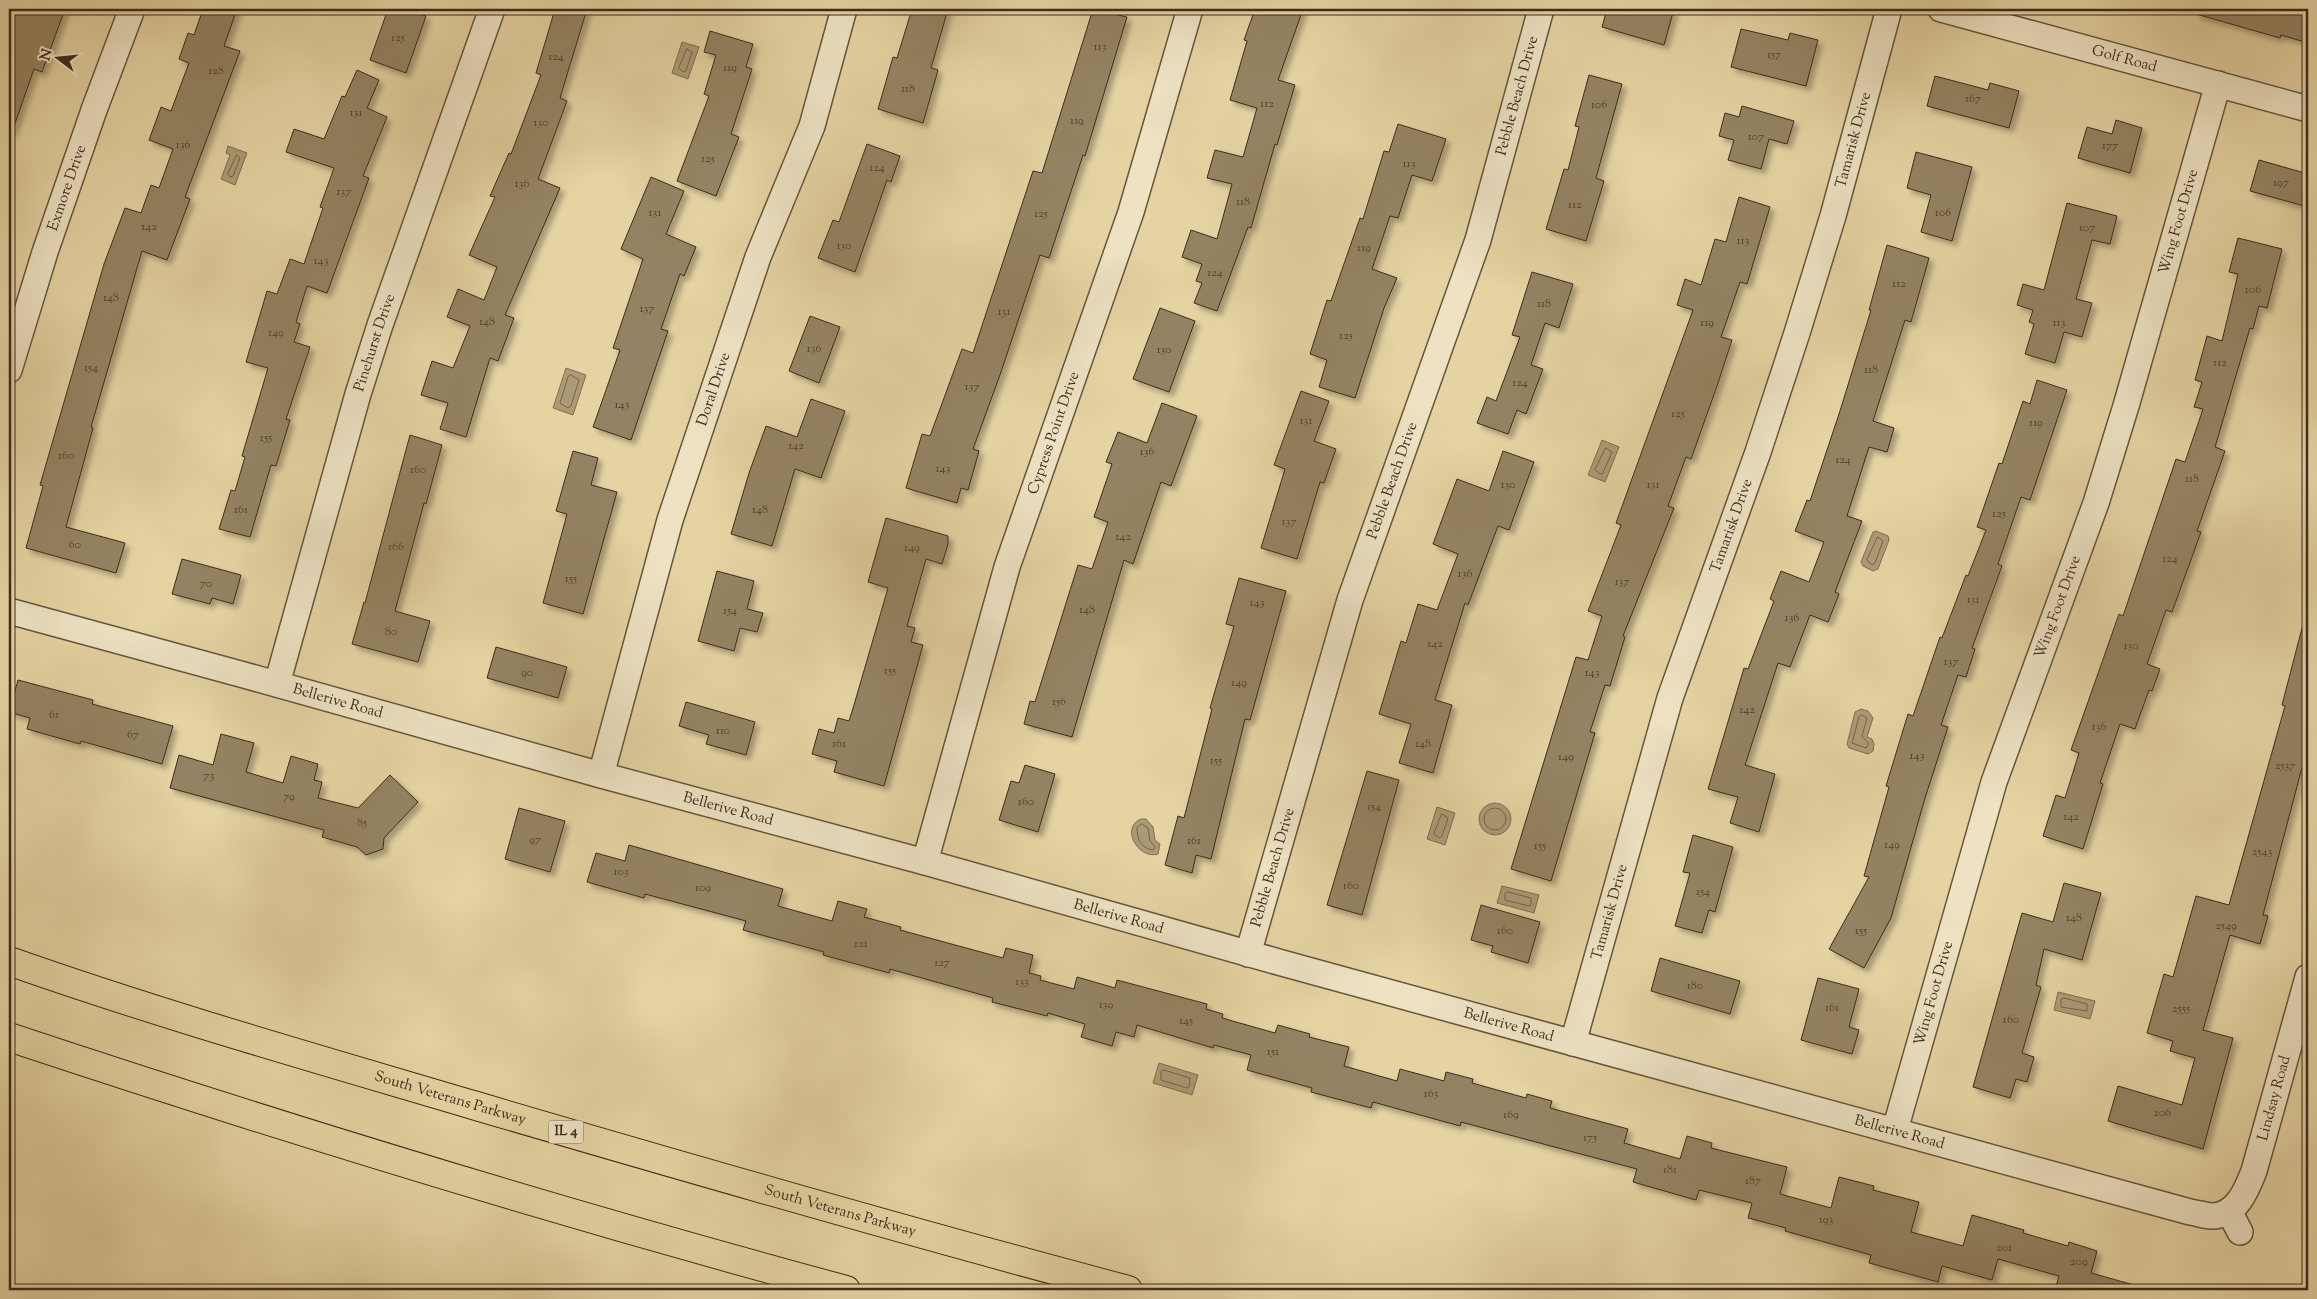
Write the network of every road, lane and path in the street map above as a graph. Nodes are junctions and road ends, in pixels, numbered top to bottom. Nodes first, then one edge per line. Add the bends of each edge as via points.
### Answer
1 (132, 9) edge
2 (492, 9) edge
3 (844, 9) edge
4 (1190, 9) edge
5 (1541, 9) edge
6 (1889, 9) edge
7 (1941, 9) edge
8 (2218, 84) junction
9 (2308, 108) edge
10 (9, 370) edge
11 (9, 611) edge
12 (277, 684) junction
13 (601, 775) junction
14 (925, 862) junction
15 (1248, 954) junction
16 (9, 961) edge
17 (2308, 977) edge
18 (9, 1037) edge
19 (1573, 1043) junction
20 (1895, 1130) junction
21 (2234, 1221) joint
22 (846, 1290) edge
23 (1128, 1290) edge

1 - 10 street, Exmore Drive via 51,234
2 - 12 street, Pinehurst Drive via 358,394
3 - 13 street, Doral Drive via 812,126 758,257 670,520
4 - 14 street, Cypress Point Drive via 1132,212 1007,567
5 - 15 street, Pebble Beach Drive via 1478,240 1350,600
6 - 19 street, Tamarisk Drive via 1834,216 1800,324 1670,698
7 - 8 street, Golf Road
8 - 9 street, Golf Road
8 - 20 street, Wing Foot Drive via 2096,503 1994,782
11 - 12 street, Bellerive Road
12 - 13 street, Bellerive Road
13 - 14 street, Bellerive Road
14 - 15 street, Bellerive Road
15 - 19 street, Bellerive Road
16 - 23 highway, South Veterans Parkway / IL 4 via 195,1022 589,1139
17 - 21 street, Lindsay Road via 2254,1172
18 - 22 highway via 160,1088 415,1166
19 - 20 street, Bellerive Road
20 - 21 street, Bellerive Road via 2190,1212

